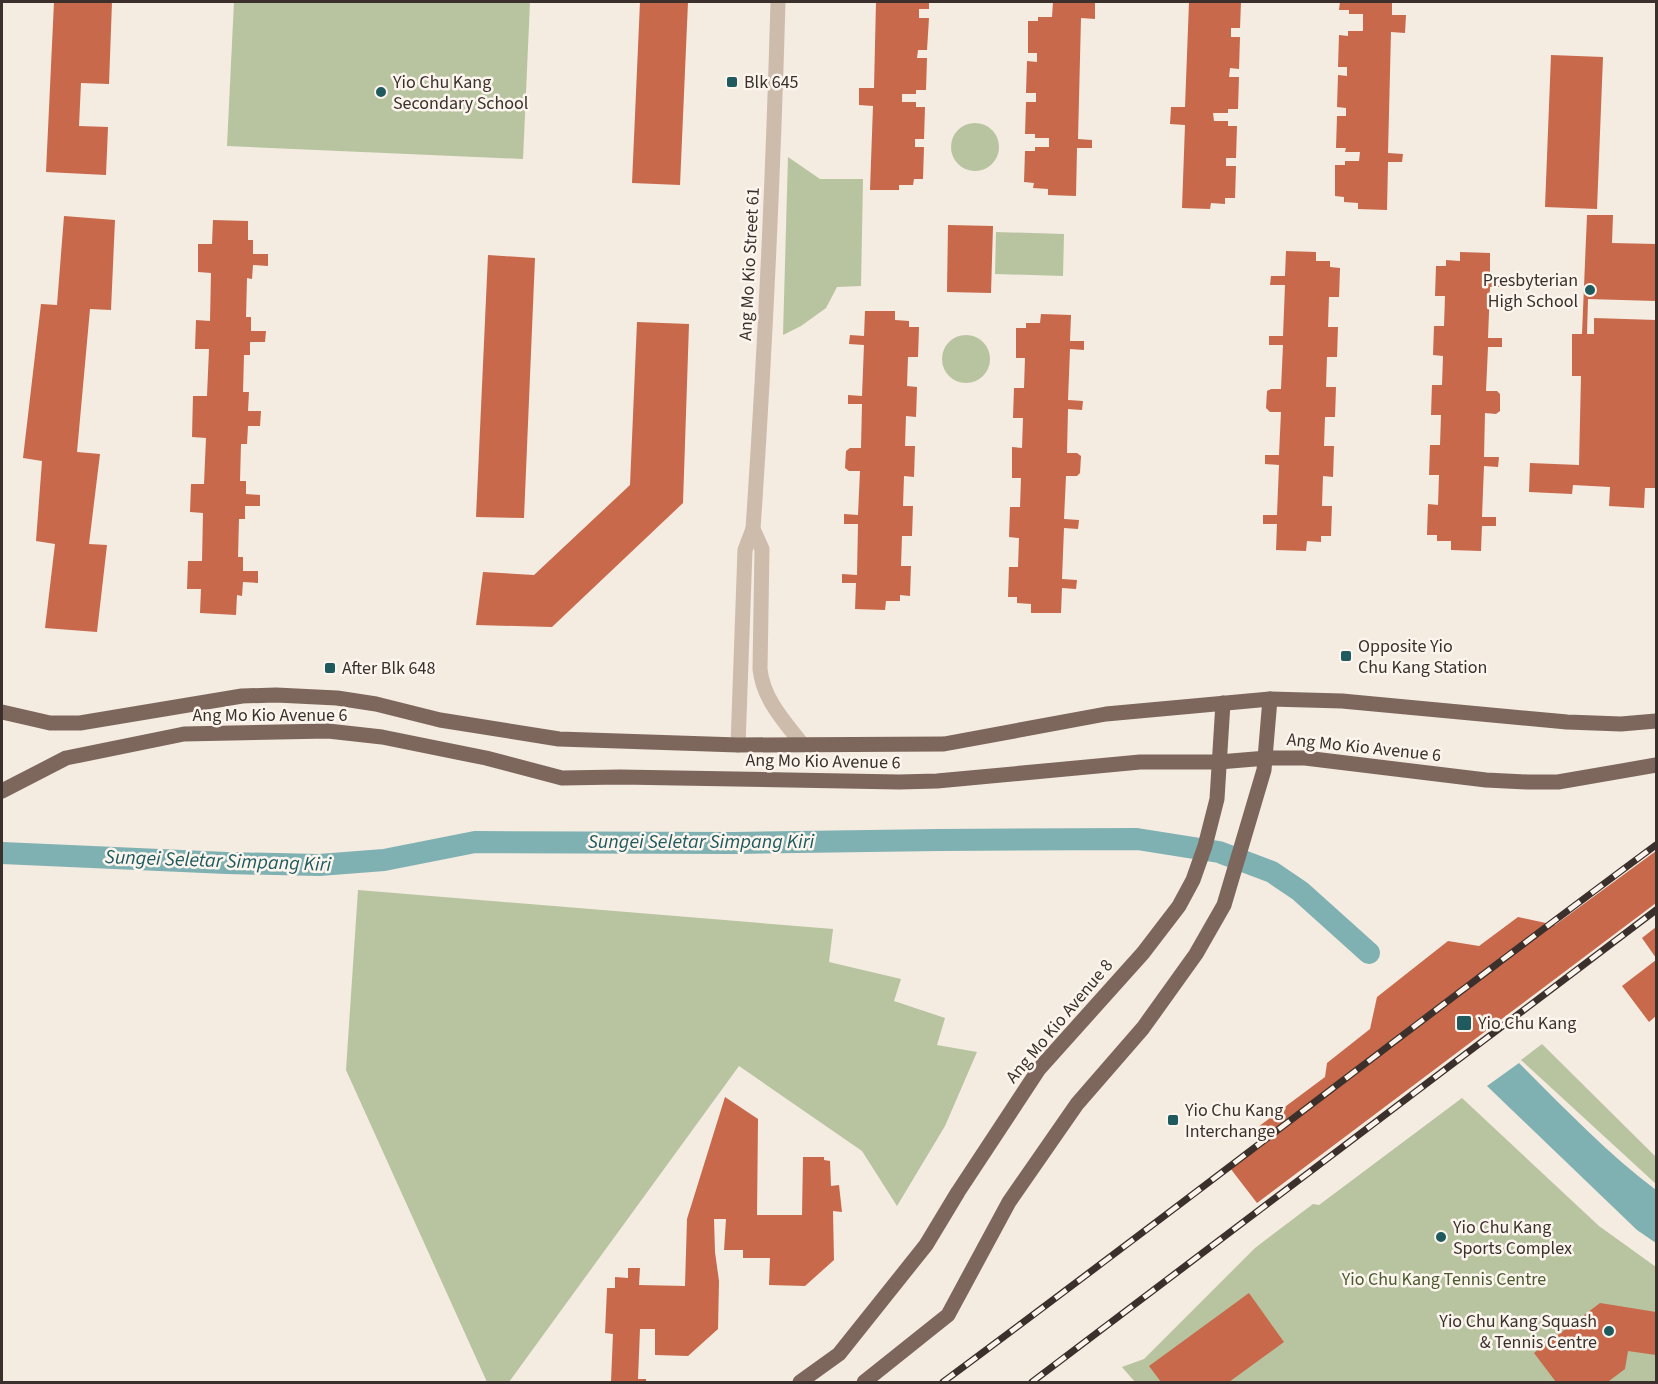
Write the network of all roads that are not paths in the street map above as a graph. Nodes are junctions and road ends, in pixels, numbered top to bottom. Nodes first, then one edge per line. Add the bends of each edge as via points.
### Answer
1 (778, 2) edge
2 (753, 529) junction
3 (1270, 699) junction
4 (1224, 704) junction
5 (2, 712) edge
6 (1656, 721) edge
7 (802, 744) junction
8 (738, 745) junction
9 (1267, 758) junction
10 (1219, 762) junction
11 (1656, 765) edge
12 (2, 791) edge
13 (800, 1383) edge
14 (864, 1383) edge

1 - 2 street, Ang Mo Kio Street 61 via 768,292
2 - 7 street, Ang Mo Kio Street 61 via 762,549 761,683
2 - 8 street, Ang Mo Kio Street 61 via 744,550
3 - 4 main road, Ang Mo Kio Avenue 6
3 - 6 main road, Ang Mo Kio Avenue 6 via 1342,700 1567,722
3 - 9 main road
4 - 7 main road, Ang Mo Kio Avenue 6 via 1106,714 944,744
4 - 10 main road, Ang Mo Kio Avenue 8
5 - 8 main road, Ang Mo Kio Avenue 6 via 50,723 80,723 242,696 276,695 376,704 440,720 559,740
7 - 8 main road, Ang Mo Kio Avenue 6
9 - 10 main road, Ang Mo Kio Avenue 6
9 - 11 main road, Ang Mo Kio Avenue 6 via 1305,758 1486,780 1548,782
9 - 14 main road via 1224,905 1196,954 1143,1028 1077,1104 1009,1202 948,1315
10 - 12 main road, Ang Mo Kio Avenue 6 via 1140,762 899,782 562,778 494,759 382,737 328,731 208,733 184,734 66,758
10 - 13 main road, Ang Mo Kio Avenue 8 via 1217,799 1205,846 1179,906 1143,953 1039,1069 926,1245 839,1354

